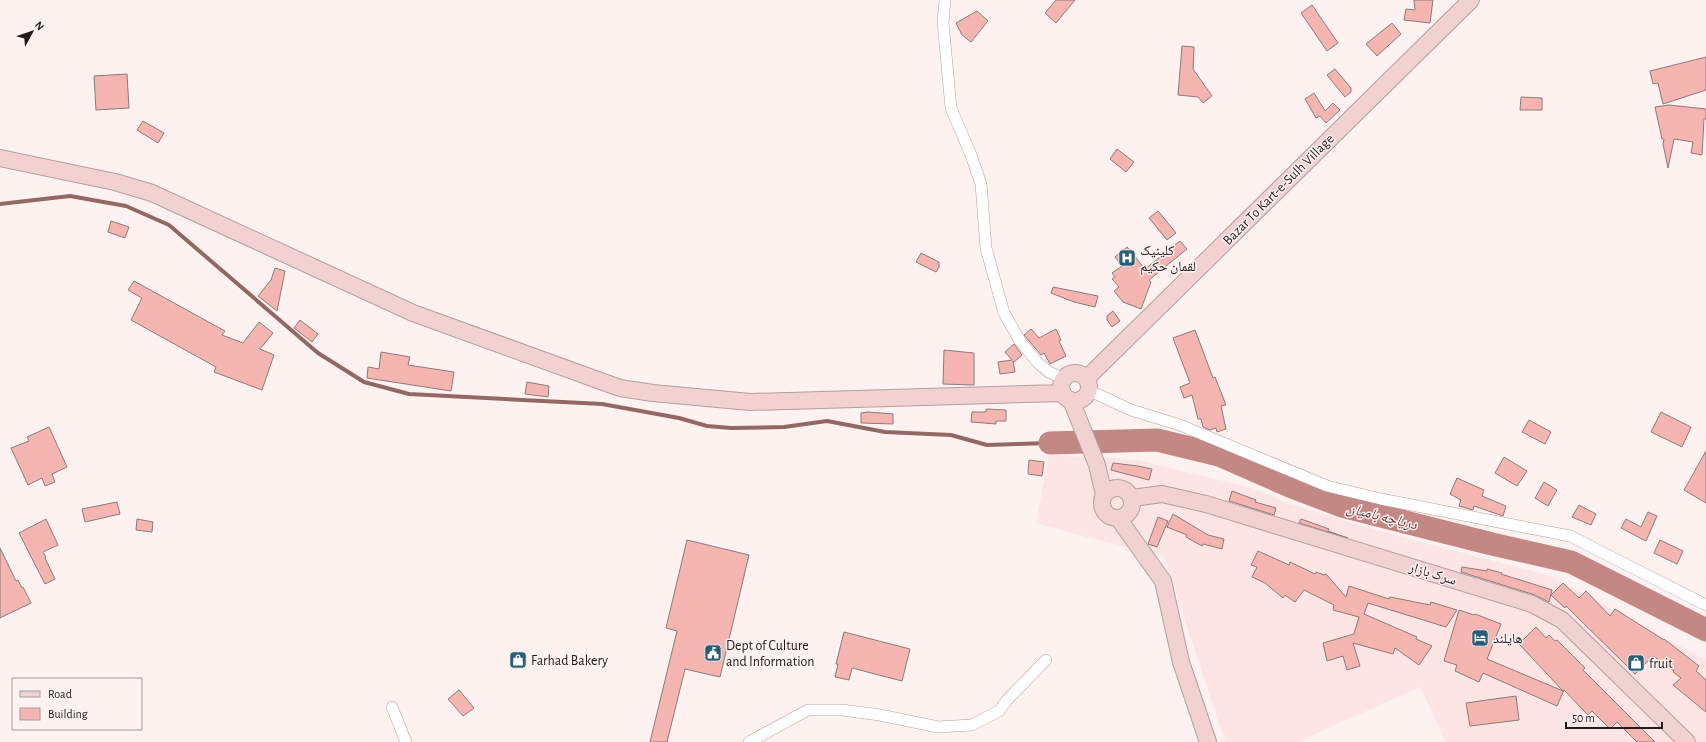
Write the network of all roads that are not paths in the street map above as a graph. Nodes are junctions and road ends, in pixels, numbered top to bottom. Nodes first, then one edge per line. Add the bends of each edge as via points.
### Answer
1 (945, 0) edge
2 (1471, 0) edge
3 (0, 158) edge
4 (1075, 390) junction
5 (1108, 492) junction
6 (1132, 498) junction
7 (1118, 518) junction
8 (1706, 605) edge
9 (1046, 660) dead end
10 (392, 707) dead end
11 (406, 742) edge
12 (749, 742) edge
13 (1208, 742) edge
14 (1687, 742) edge

1 - 4 street via 944,22 951,108 981,184 986,248 1004,314 1020,341 1038,363
2 - 4 main road, Bazar To Kart-e-Sulh Village
3 - 4 main road via 115,182 152,193 413,313 620,388 750,402
4 - 5 main road
4 - 8 street via 1180,425 1327,486 1570,536
5 - 6 main road via 1118,488 1126,491
5 - 7 main road via 1102,503 1104,511
6 - 7 main road via 1130,511
6 - 14 main road, سرک بازار via 1162,494 1206,504 1532,604 1562,620
7 - 13 main road via 1163,581 1181,662
9 - 12 street via 999,711 972,726 938,727 842,710 808,710
10 - 11 street

